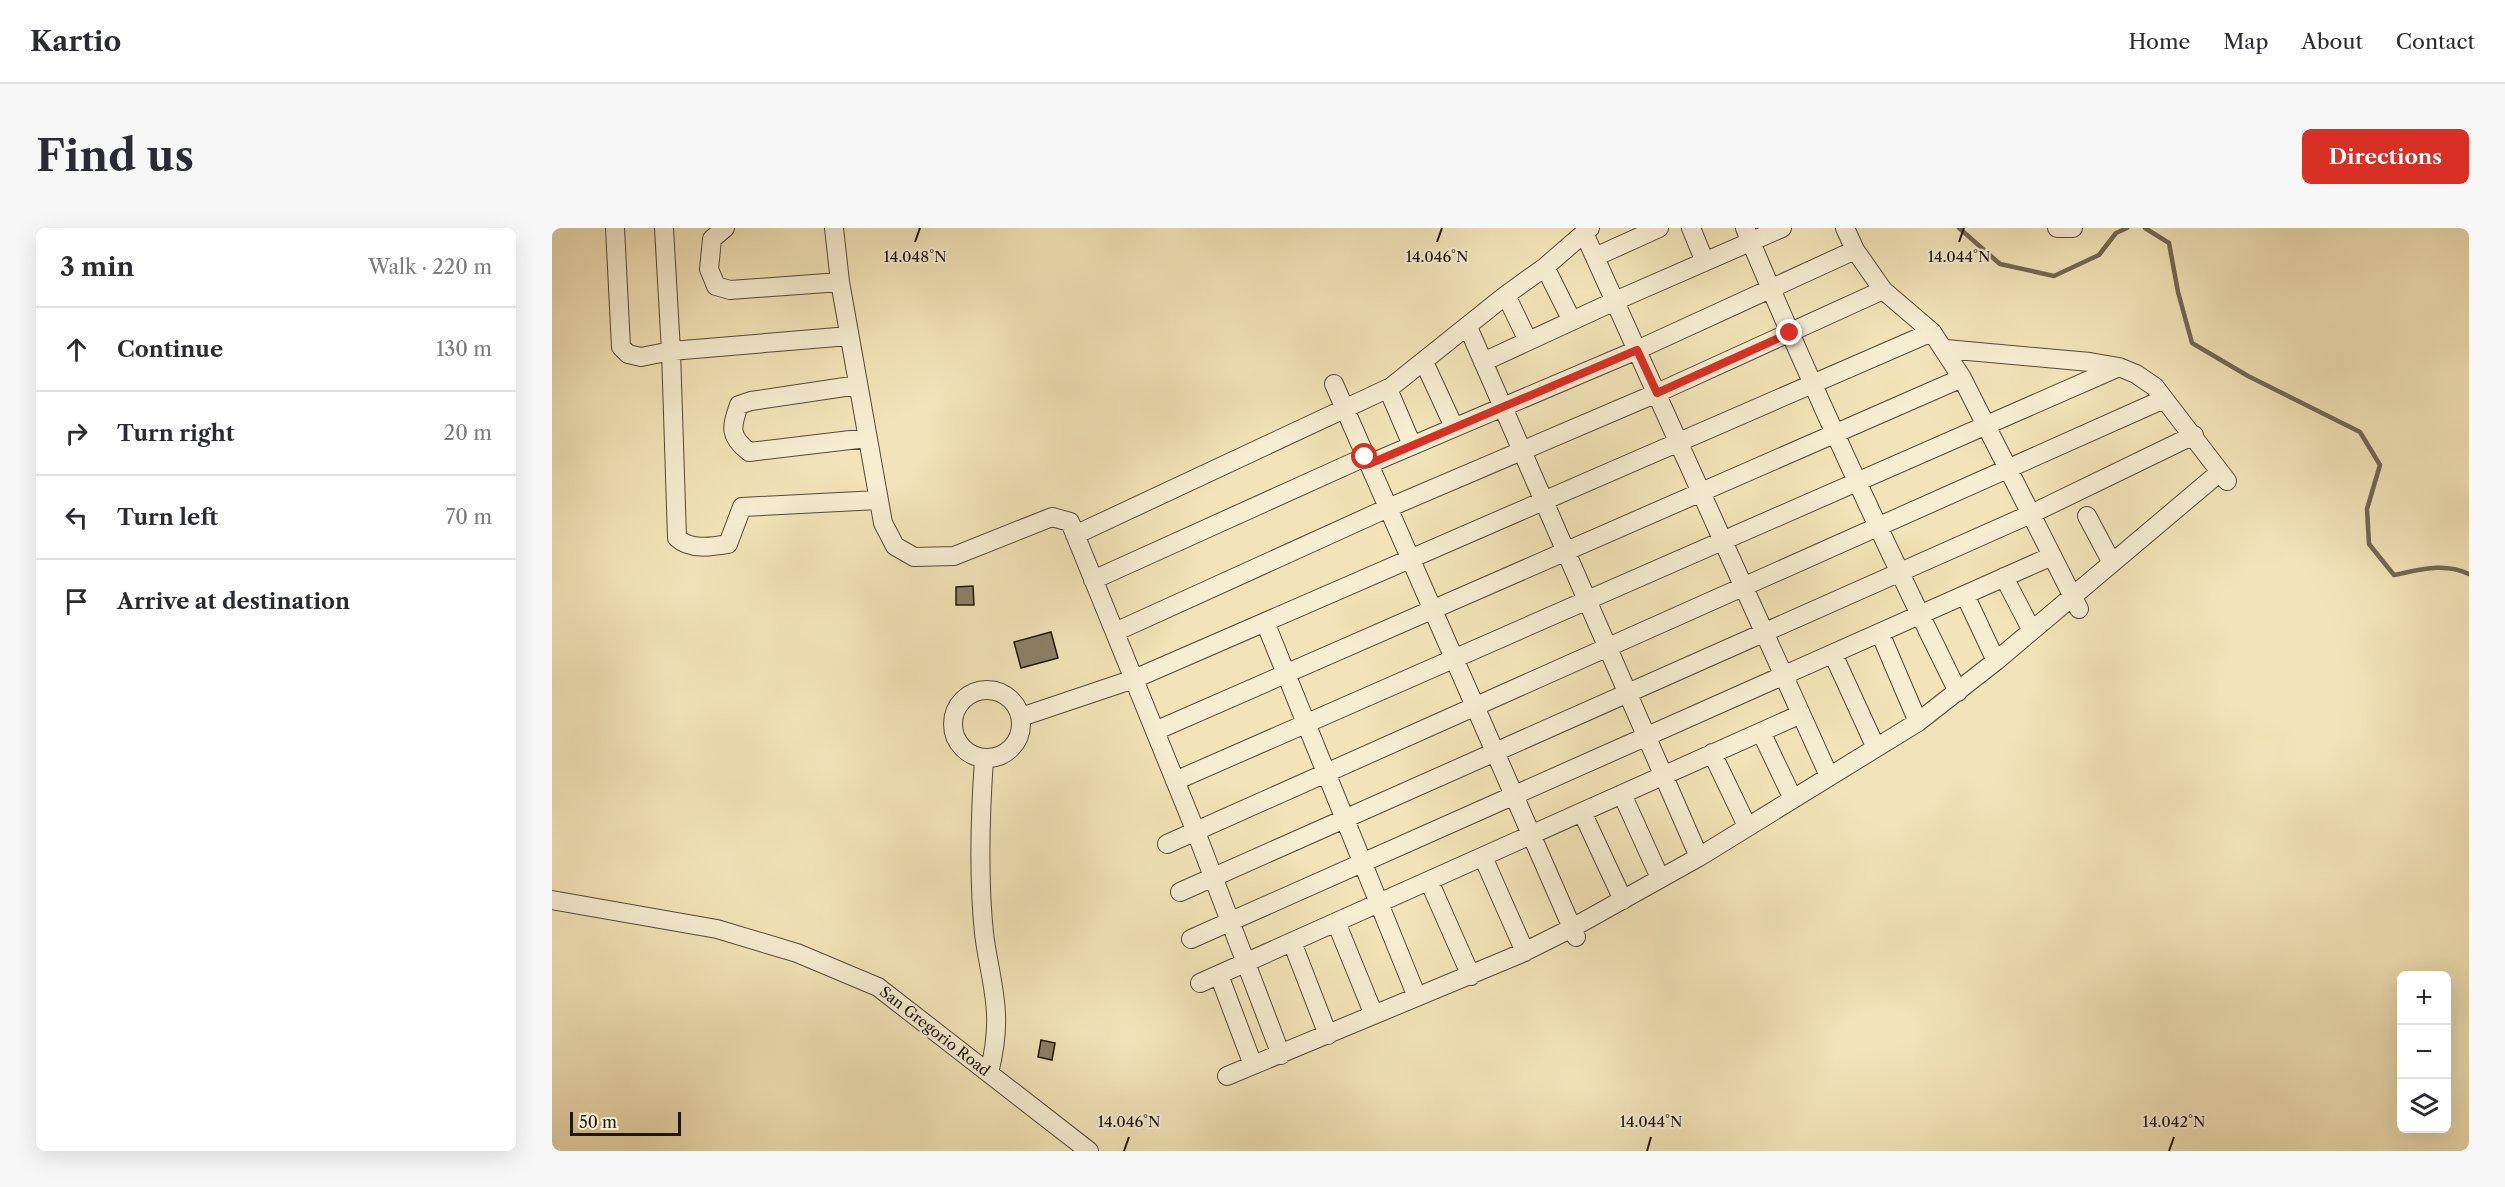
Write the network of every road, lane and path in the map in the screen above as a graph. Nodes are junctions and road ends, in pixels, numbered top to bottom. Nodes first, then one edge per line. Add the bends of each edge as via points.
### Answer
1 (615, 228) edge
2 (664, 228) edge
3 (725, 228) edge
4 (834, 228) edge
5 (1659, 228) edge
6 (1691, 228) edge
7 (1782, 228) edge
8 (1845, 228) edge
9 (2057, 228) edge
10 (2073, 228) edge
11 (1587, 230) edge
12 (1640, 232) edge
13 (1748, 235) edge
14 (1855, 250) junction
15 (1595, 257) junction
16 (1705, 262) junction
17 (1545, 267) junction
18 (840, 282) junction
19 (1771, 289) junction
20 (1883, 290) junction
21 (1506, 295) junction
22 (1615, 301) junction
23 (1572, 321) junction
24 (1468, 327) junction
25 (1932, 332) junction
26 (1790, 333) junction
27 (849, 336) junction
28 (1528, 341) junction
29 (1637, 350) junction
30 (1946, 350) junction
31 (671, 351) junction
32 (1424, 362) junction
33 (1483, 362) junction
34 (2119, 367) junction
35 (1962, 378) junction
36 (1811, 383) junction
37 (1334, 384) dead end
38 (858, 385) junction
39 (1388, 389) junction
40 (1657, 393) junction
41 (2164, 399) junction
42 (1503, 407) junction
43 (1346, 410) junction
44 (1986, 425) junction
45 (1454, 428) junction
46 (1834, 434) junction
47 (2194, 435) junction
48 (867, 438) junction
49 (1678, 441) junction
50 (1412, 446) junction
51 (1522, 451) junction
52 (1367, 460) junction
53 (2008, 470) junction
54 (1856, 482) junction
55 (1701, 492) junction
56 (878, 500) junction
57 (1543, 500) junction
58 (1388, 508) junction
59 (2031, 514) junction
60 (2087, 516) dead end
61 (1877, 529) junction
62 (1075, 535) junction
63 (1723, 540) junction
64 (1566, 552) junction
65 (2052, 556) junction
66 (1410, 560) junction
67 (2112, 564) junction
68 (1899, 573) junction
69 (2004, 577) junction
70 (1093, 580) junction
71 (1744, 588) junction
72 (1965, 595) junction
73 (1587, 600) junction
74 (2075, 603) junction
75 (1432, 610) junction
76 (1920, 615) junction
77 (1265, 622) junction
78 (2032, 631) junction
79 (1115, 632) junction
80 (1765, 633) junction
81 (1880, 633) junction
82 (1608, 649) junction
83 (1833, 654) junction
84 (1453, 659) junction
85 (1996, 661) junction
86 (1286, 674) junction
87 (1784, 675) junction
88 (1134, 679) junction
89 (1958, 692) junction
90 (1627, 694) junction
91 (1474, 708) junction
92 (1801, 714) junction
93 (1021, 717) junction
94 (1918, 722) junction
95 (1306, 724) junction
96 (1155, 731) junction
97 (1761, 732) junction
98 (1646, 737) junction
99 (1876, 748) junction
100 (1494, 753) junction
101 (1712, 753) junction
102 (984, 759) junction
103 (1326, 774) junction
104 (1663, 776) junction
105 (1829, 776) junction
106 (1175, 781) junction
107 (1622, 794) junction
108 (1513, 796) junction
109 (1793, 799) junction
110 (1582, 812) junction
111 (1344, 820) junction
112 (1747, 826) junction
113 (1196, 832) junction
114 (1531, 835) junction
115 (1167, 844) dead end
116 (1699, 856) junction
117 (1483, 857) junction
118 (1362, 864) junction
119 (1214, 878) junction
120 (1660, 878) junction
121 (1430, 881) junction
122 (1180, 891) dead end
123 (552, 900) edge
124 (1623, 900) junction
125 (1378, 904) junction
126 (1230, 922) junction
127 (1336, 922) junction
128 (1575, 933) junction
129 (1191, 939) dead end
130 (1292, 942) junction
131 (1525, 952) junction
132 (1246, 963) junction
133 (1219, 975) junction
134 (1471, 976) junction
135 (1200, 983) dead end
136 (1417, 997) junction
137 (1374, 1015) junction
138 (1328, 1035) junction
139 (1281, 1055) junction
140 (1253, 1065) junction
141 (989, 1073) junction
142 (1227, 1076) dead end
143 (1089, 1151) edge

1 - 31 street via 621,347 628,354 641,357
2 - 31 street
3 - 18 street via 712,239 709,269 716,286 730,290
4 - 18 street
5 - 12 street
6 - 16 street
7 - 13 street
8 - 14 street
9 - 10 street
11 - 15 street
11 - 17 street
12 - 15 street
13 - 16 street
13 - 19 street
14 - 19 street
14 - 20 street
15 - 22 street
16 - 22 street
17 - 21 street
17 - 23 street
18 - 27 street
19 - 26 street
19 - 29 street
20 - 25 street
20 - 26 street
21 - 24 street
21 - 28 street
22 - 23 street
22 - 29 street
23 - 28 street
24 - 32 street
24 - 33 street
25 - 30 street
25 - 36 street
26 - 36 street
26 - 40 street
27 - 31 street
27 - 38 street
28 - 33 street
29 - 40 street
29 - 42 street
30 - 34 street
30 - 35 street
31 - 56 street via 676,538 683,544 728,544 742,507
32 - 39 street
32 - 45 street
33 - 42 street
34 - 41 street via 2155,387
34 - 44 street
35 - 44 street
35 - 46 street
36 - 46 street
36 - 49 street
37 - 43 street
38 - 48 street
38 - 48 street via 751,401 739,405 732,425 736,441 749,452
39 - 43 street
39 - 50 street
40 - 49 street
40 - 51 street
41 - 47 street
41 - 53 street
42 - 45 street
42 - 51 street
43 - 52 street
43 - 62 street
44 - 53 street
44 - 54 street
45 - 50 street
46 - 54 street
46 - 55 street
47 - 59 street
47 - 67 street via 2224,477
48 - 56 street
49 - 55 street
49 - 57 street
50 - 52 street
51 - 57 street
51 - 58 street
52 - 58 street
52 - 70 street
53 - 59 street
53 - 61 street
54 - 61 street
54 - 63 street
55 - 63 street
55 - 64 street
56 - 62 street via 883,523 895,546 914,557 954,556 1052,517 1071,522
57 - 64 street
57 - 66 street
58 - 66 street
58 - 79 street
59 - 65 street
59 - 68 street
60 - 67 street
61 - 68 street
61 - 71 street
62 - 70 street
63 - 71 street
63 - 73 street
64 - 73 street
64 - 75 street
65 - 69 street
65 - 74 street
66 - 75 street
66 - 77 street
67 - 74 street
68 - 76 street
68 - 80 street
69 - 72 street
69 - 78 street
70 - 79 street
71 - 80 street
71 - 82 street
72 - 76 street
72 - 85 street
73 - 82 street
73 - 84 street
74 - 78 street
75 - 84 street
75 - 86 street
76 - 81 street
76 - 89 street
77 - 86 street
77 - 88 street
78 - 85 street
79 - 88 street
80 - 87 street
80 - 90 street
81 - 83 street
81 - 94 street
82 - 90 street
82 - 91 street
83 - 87 street
83 - 99 street
84 - 91 street
84 - 95 street
85 - 89 street
86 - 95 street
86 - 96 street
87 - 92 street
87 - 98 street
88 - 93 street
88 - 96 street
89 - 94 street
90 - 98 street
90 - 100 street
91 - 100 street
91 - 103 street
92 - 97 street
92 - 105 street
93 - 102 street via 1021,733 1013,747 1000,757
93 - 102 street via 1014,702 1000,692 983,690 967,696 956,708 952,725 956,741 968,754
94 - 99 street
95 - 103 street
95 - 106 street
96 - 106 street
97 - 101 street
97 - 109 street
98 - 104 street
98 - 108 street
99 - 105 street
100 - 108 street
100 - 111 street
101 - 104 street
101 - 112 street
102 - 141 street via 981,884 996,1012
103 - 111 street
103 - 113 street
104 - 107 street
104 - 116 street
105 - 109 street
106 - 113 street
107 - 110 street
107 - 120 street
108 - 114 street
108 - 118 street
109 - 112 street
110 - 114 street
110 - 124 street
111 - 118 street
111 - 119 street
112 - 116 street
113 - 115 street
113 - 119 street
114 - 117 street
114 - 128 street
116 - 120 street
117 - 121 street
117 - 131 street
118 - 125 street
118 - 126 street
119 - 122 street
119 - 126 street
120 - 124 street
121 - 125 street
121 - 134 street
123 - 141 street, San Gregorio Road via 717,929 797,953 878,987
124 - 128 street
125 - 127 street
125 - 136 street
126 - 129 street
126 - 132 street
127 - 130 street
127 - 137 street
128 - 131 street
130 - 132 street
130 - 138 street
131 - 134 street
132 - 133 street
132 - 139 street
133 - 135 street
133 - 140 street
134 - 136 street
136 - 137 street
137 - 138 street
138 - 139 street
139 - 140 street
140 - 142 street
141 - 143 street, San Gregorio Road

